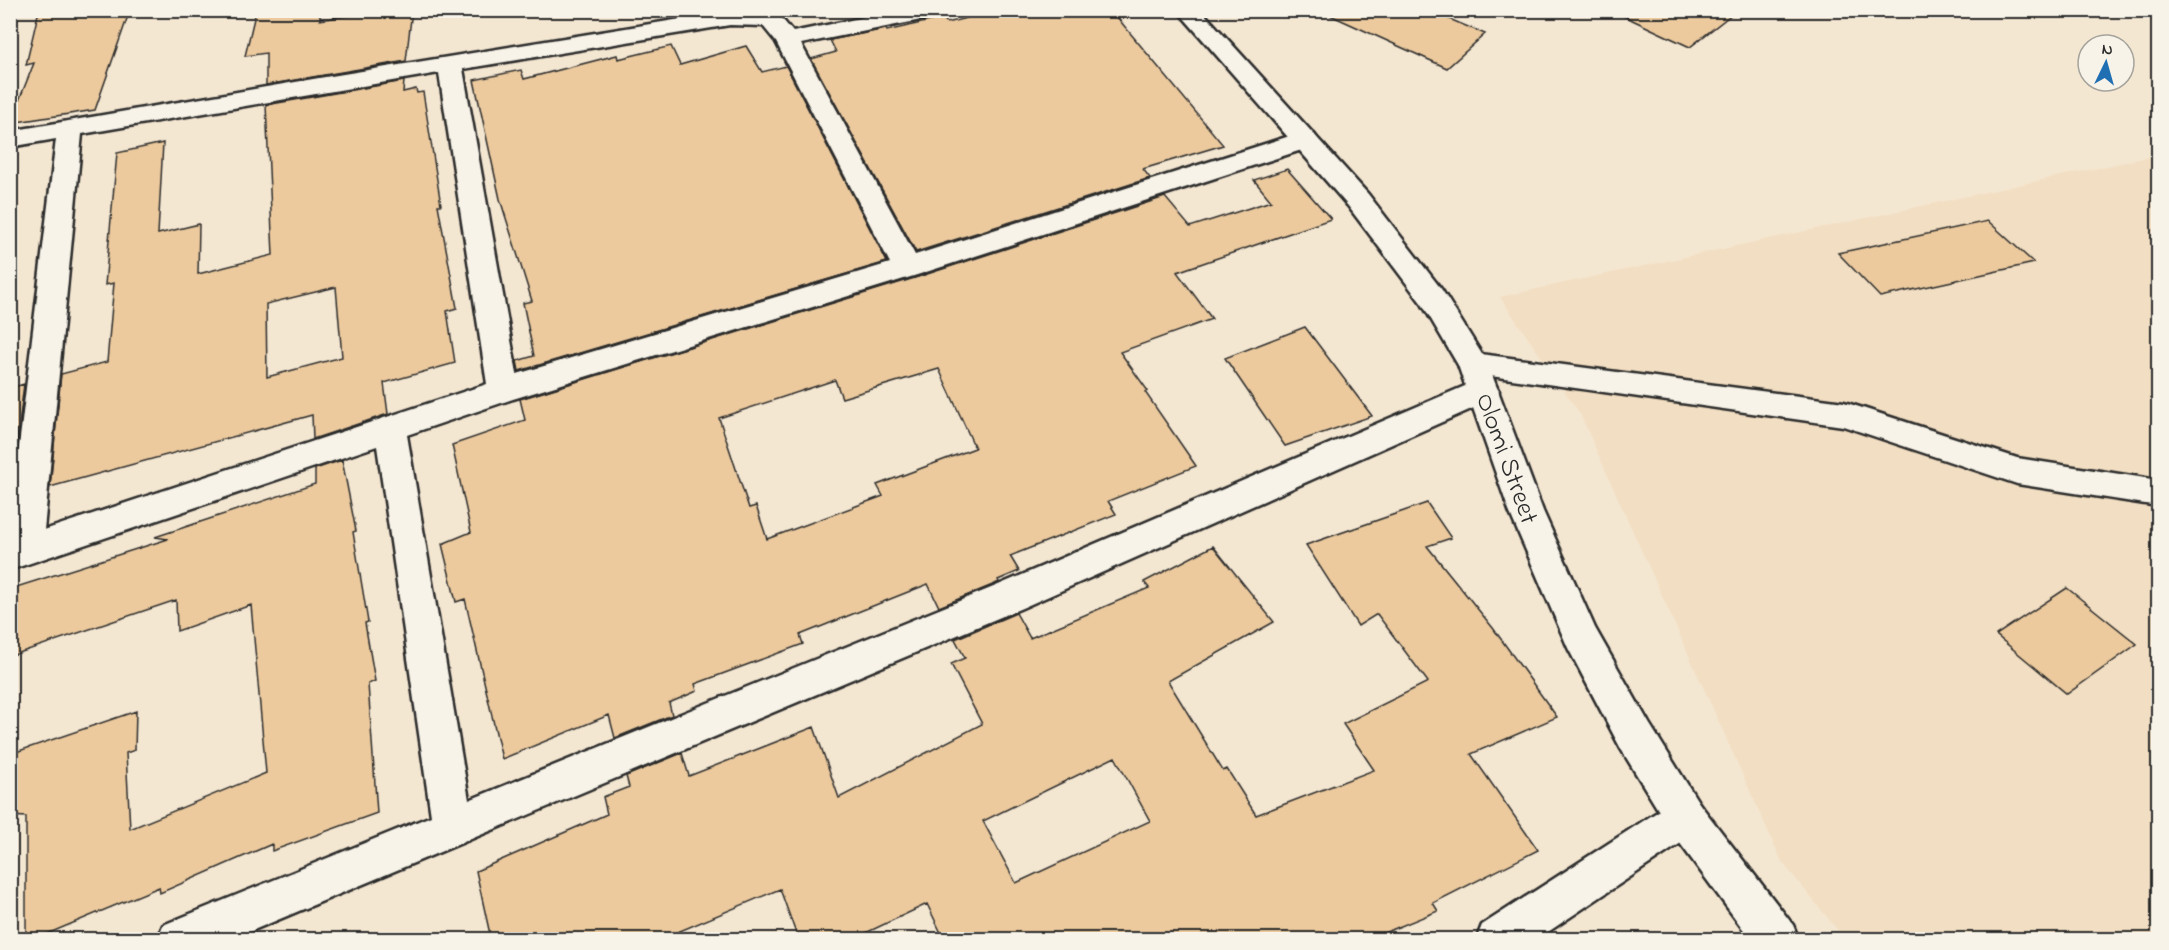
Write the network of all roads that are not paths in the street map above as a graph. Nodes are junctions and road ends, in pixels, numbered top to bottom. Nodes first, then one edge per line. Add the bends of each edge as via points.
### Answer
1 (936, 10) edge
2 (1188, 10) edge
3 (787, 40) junction
4 (450, 65) junction
5 (70, 128) junction
6 (10, 139) edge
7 (1305, 140) junction
8 (907, 268) junction
9 (1478, 377) junction
10 (504, 390) junction
11 (390, 428) junction
12 (2158, 493) edge
13 (17, 555) edge
14 (1685, 817) junction
15 (453, 827) junction
16 (178, 939) edge
17 (1497, 939) edge
18 (1779, 939) edge

1 - 3 street
2 - 7 street, Olomi Street
3 - 4 street via 770,19 729,18
3 - 8 street
4 - 5 street
4 - 10 street
5 - 6 street
5 - 13 street
7 - 8 street
7 - 9 street, Olomi Street via 1358,200 1432,297
8 - 10 street
9 - 12 street via 1844,414 2017,471
9 - 14 street, Olomi Street via 1526,511 1581,637
9 - 15 street via 1008,597
10 - 11 street
11 - 13 street
11 - 15 street
14 - 17 street
14 - 18 street, Olomi Street
15 - 16 street

